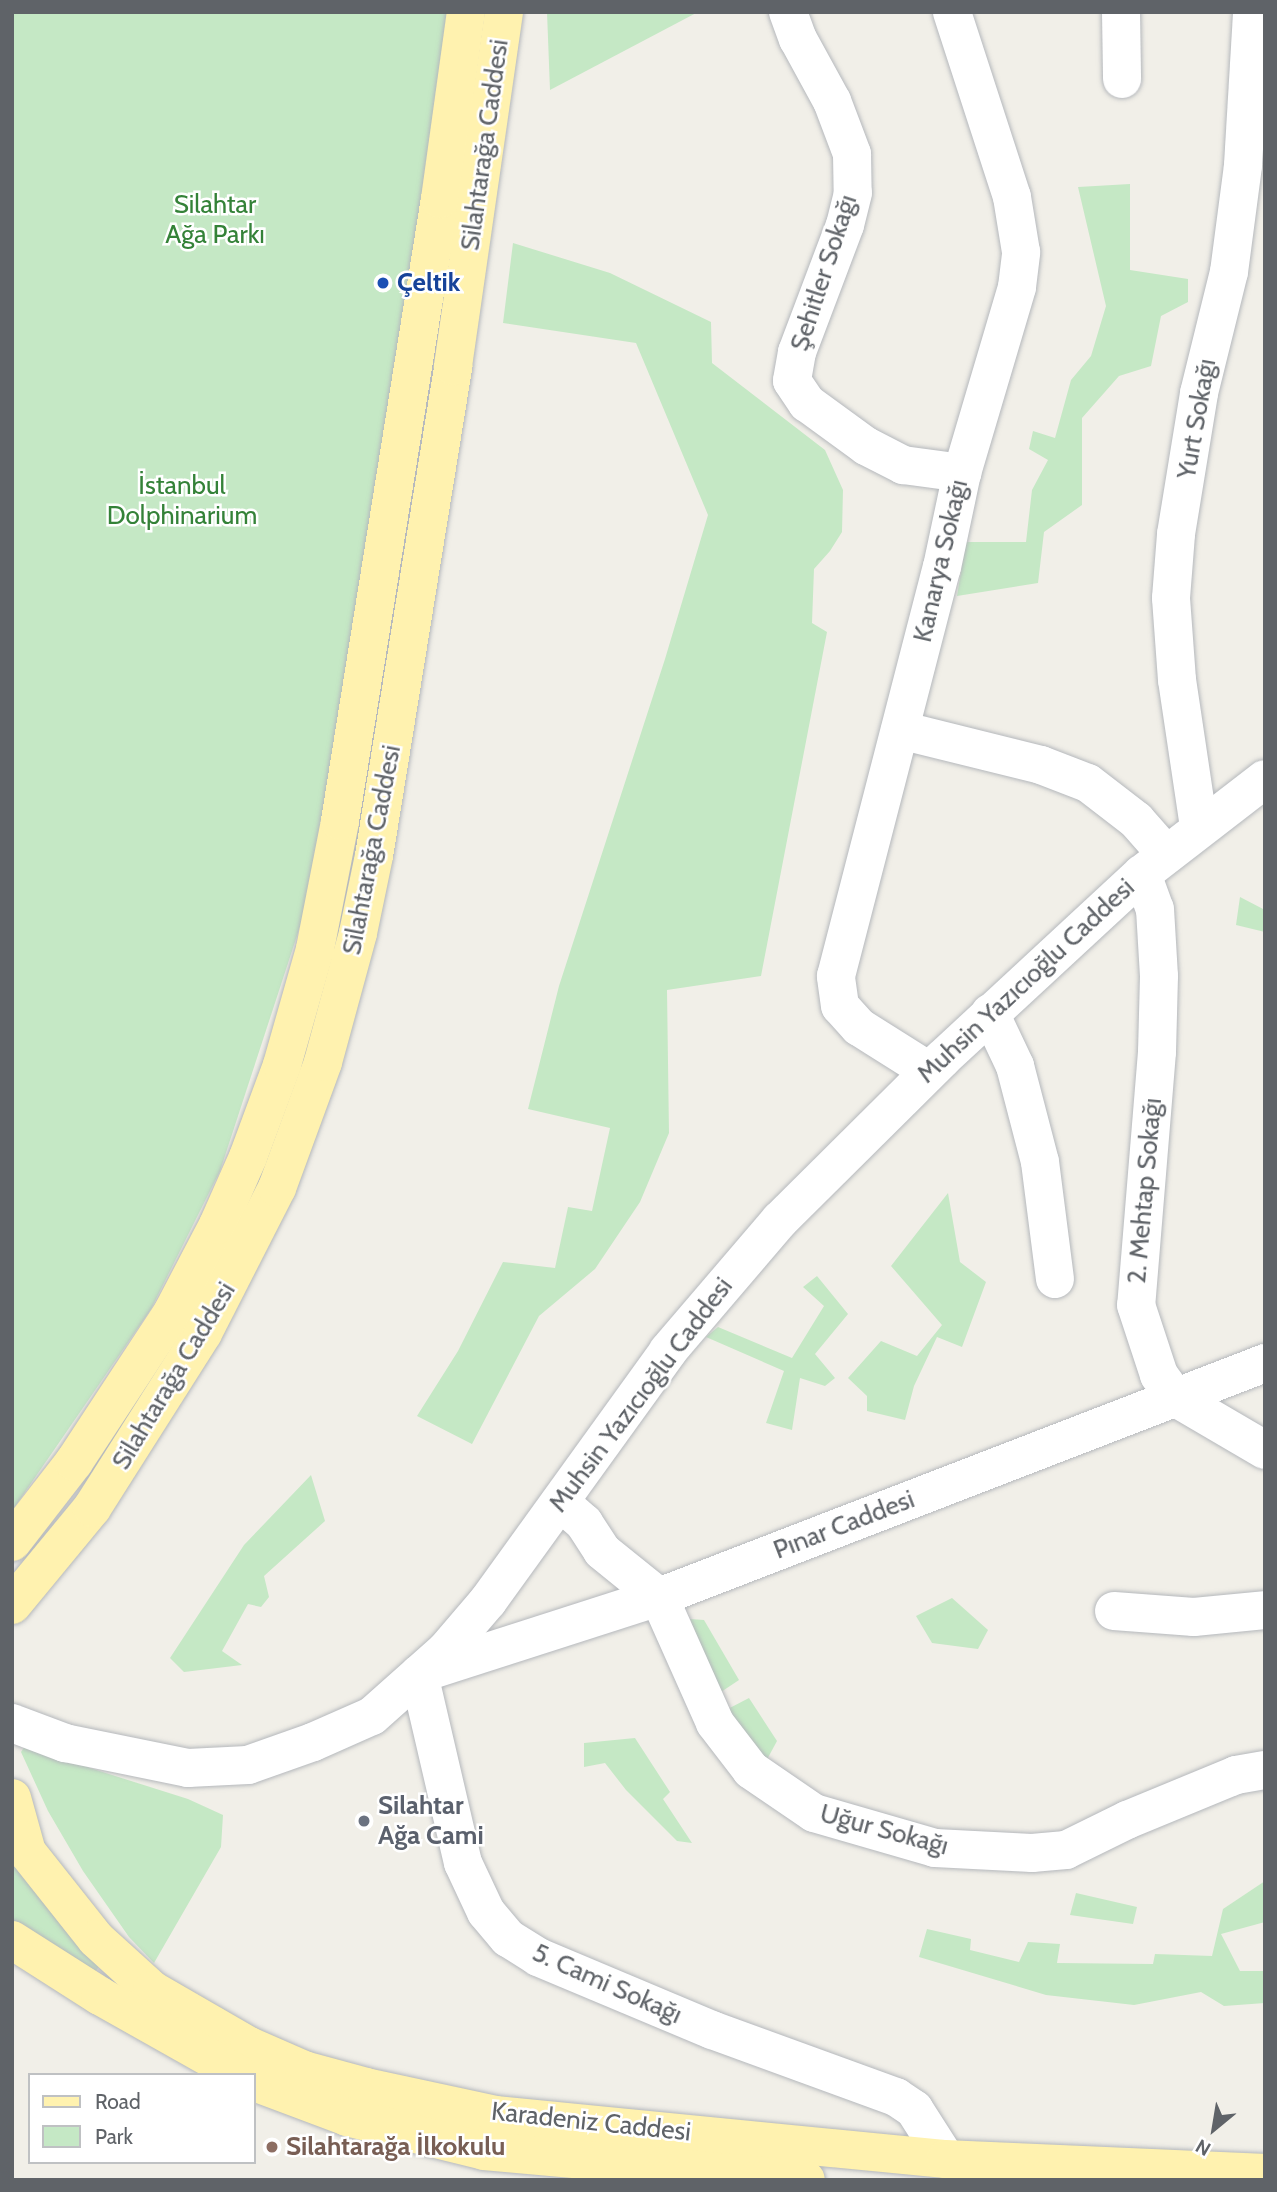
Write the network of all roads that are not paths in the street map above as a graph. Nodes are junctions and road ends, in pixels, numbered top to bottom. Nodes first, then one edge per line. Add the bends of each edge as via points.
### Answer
1 (466, 12) edge
2 (504, 12) edge
3 (788, 12) edge
4 (952, 12) edge
5 (1121, 12) edge
6 (1252, 12) edge
7 (1122, 79) dead end
8 (962, 473) junction
9 (900, 730) junction
10 (1265, 779) edge
11 (1199, 827) junction
12 (1154, 864) junction
13 (990, 1013) junction
14 (929, 1071) junction
15 (1055, 1279) dead end
16 (1265, 1363) edge
17 (1176, 1398) junction
18 (1265, 1450) edge
19 (560, 1502) junction
20 (12, 1542) edge
21 (659, 1597) junction
22 (12, 1605) edge
23 (1114, 1611) dead end
24 (1265, 1611) edge
25 (419, 1674) junction
26 (12, 1723) edge
27 (1265, 1770) edge
28 (12, 1798) edge
29 (20, 1843) edge
30 (12, 1940) edge
31 (236, 2073) edge
32 (256, 2083) edge
33 (946, 2159) junction
34 (1265, 2173) edge
35 (702, 2175) edge
36 (795, 2179) edge

1 - 20 main road, Silahtarağa Caddesi via 340,821 315,949 282,1065 238,1180 173,1311 74,1462
2 - 22 main road, Silahtarağa Caddesi via 374,856 327,1050 277,1188 203,1334 92,1508
3 - 8 street, Şehitler Sokağı via 832,101 852,154 853,192 797,352 792,380 807,403 866,446 904,465
4 - 8 street, Kanarya Sokağı via 1012,197 1021,252 1017,288
5 - 7 street
6 - 11 street, Yurt Sokağı via 1243,165 1229,272 1199,393 1176,534 1171,598 1177,680
8 - 9 street, Kanarya Sokağı
9 - 12 street via 1041,765 1088,783 1136,820
9 - 14 street, Kanarya Sokağı via 836,976 840,1006 859,1027
10 - 11 street, Muhsin Yazıcıoğlu Caddesi
11 - 12 street, Muhsin Yazıcıoğlu Caddesi
12 - 13 street, Muhsin Yazıcıoğlu Caddesi
12 - 17 street, 2. Mehtap Sokağı via 1157,1052 1136,1305 1160,1375
13 - 14 street, Muhsin Yazıcıoğlu Caddesi
13 - 15 street via 1015,1066 1040,1162
14 - 19 street, Muhsin Yazıcıoğlu Caddesi via 764,1238 668,1351
16 - 17 street, Pınar Caddesi
17 - 18 street, 2. Mehtap Sokağı
17 - 21 street, Pınar Caddesi
19 - 21 street, Uğur Sokağı via 584,1523 602,1551
19 - 25 street, Muhsin Yazıcıoğlu Caddesi via 488,1601
21 - 25 street, Pınar Caddesi
21 - 27 street, Uğur Sokağı via 715,1723 751,1770 814,1813 862,1829 962,1851 1066,1850 1236,1775
23 - 24 street via 1194,1617
25 - 26 street, Muhsin Yazıcıoğlu Caddesi via 372,1716 248,1765 188,1769 65,1743
25 - 33 street, 5. Cami Sokağı via 463,1863 486,1912 508,1938 538,1957 712,2030 896,2097 914,2109
28 - 29 main road
29 - 33 main road, Karadeniz Caddesi via 96,1939 152,1990 204,2023 304,2070 495,2115
30 - 31 main road
32 - 35 main road, Karadeniz Caddesi via 347,2117 484,2151
33 - 34 main road, Karadeniz Caddesi
35 - 36 main road, Karadeniz Caddesi

